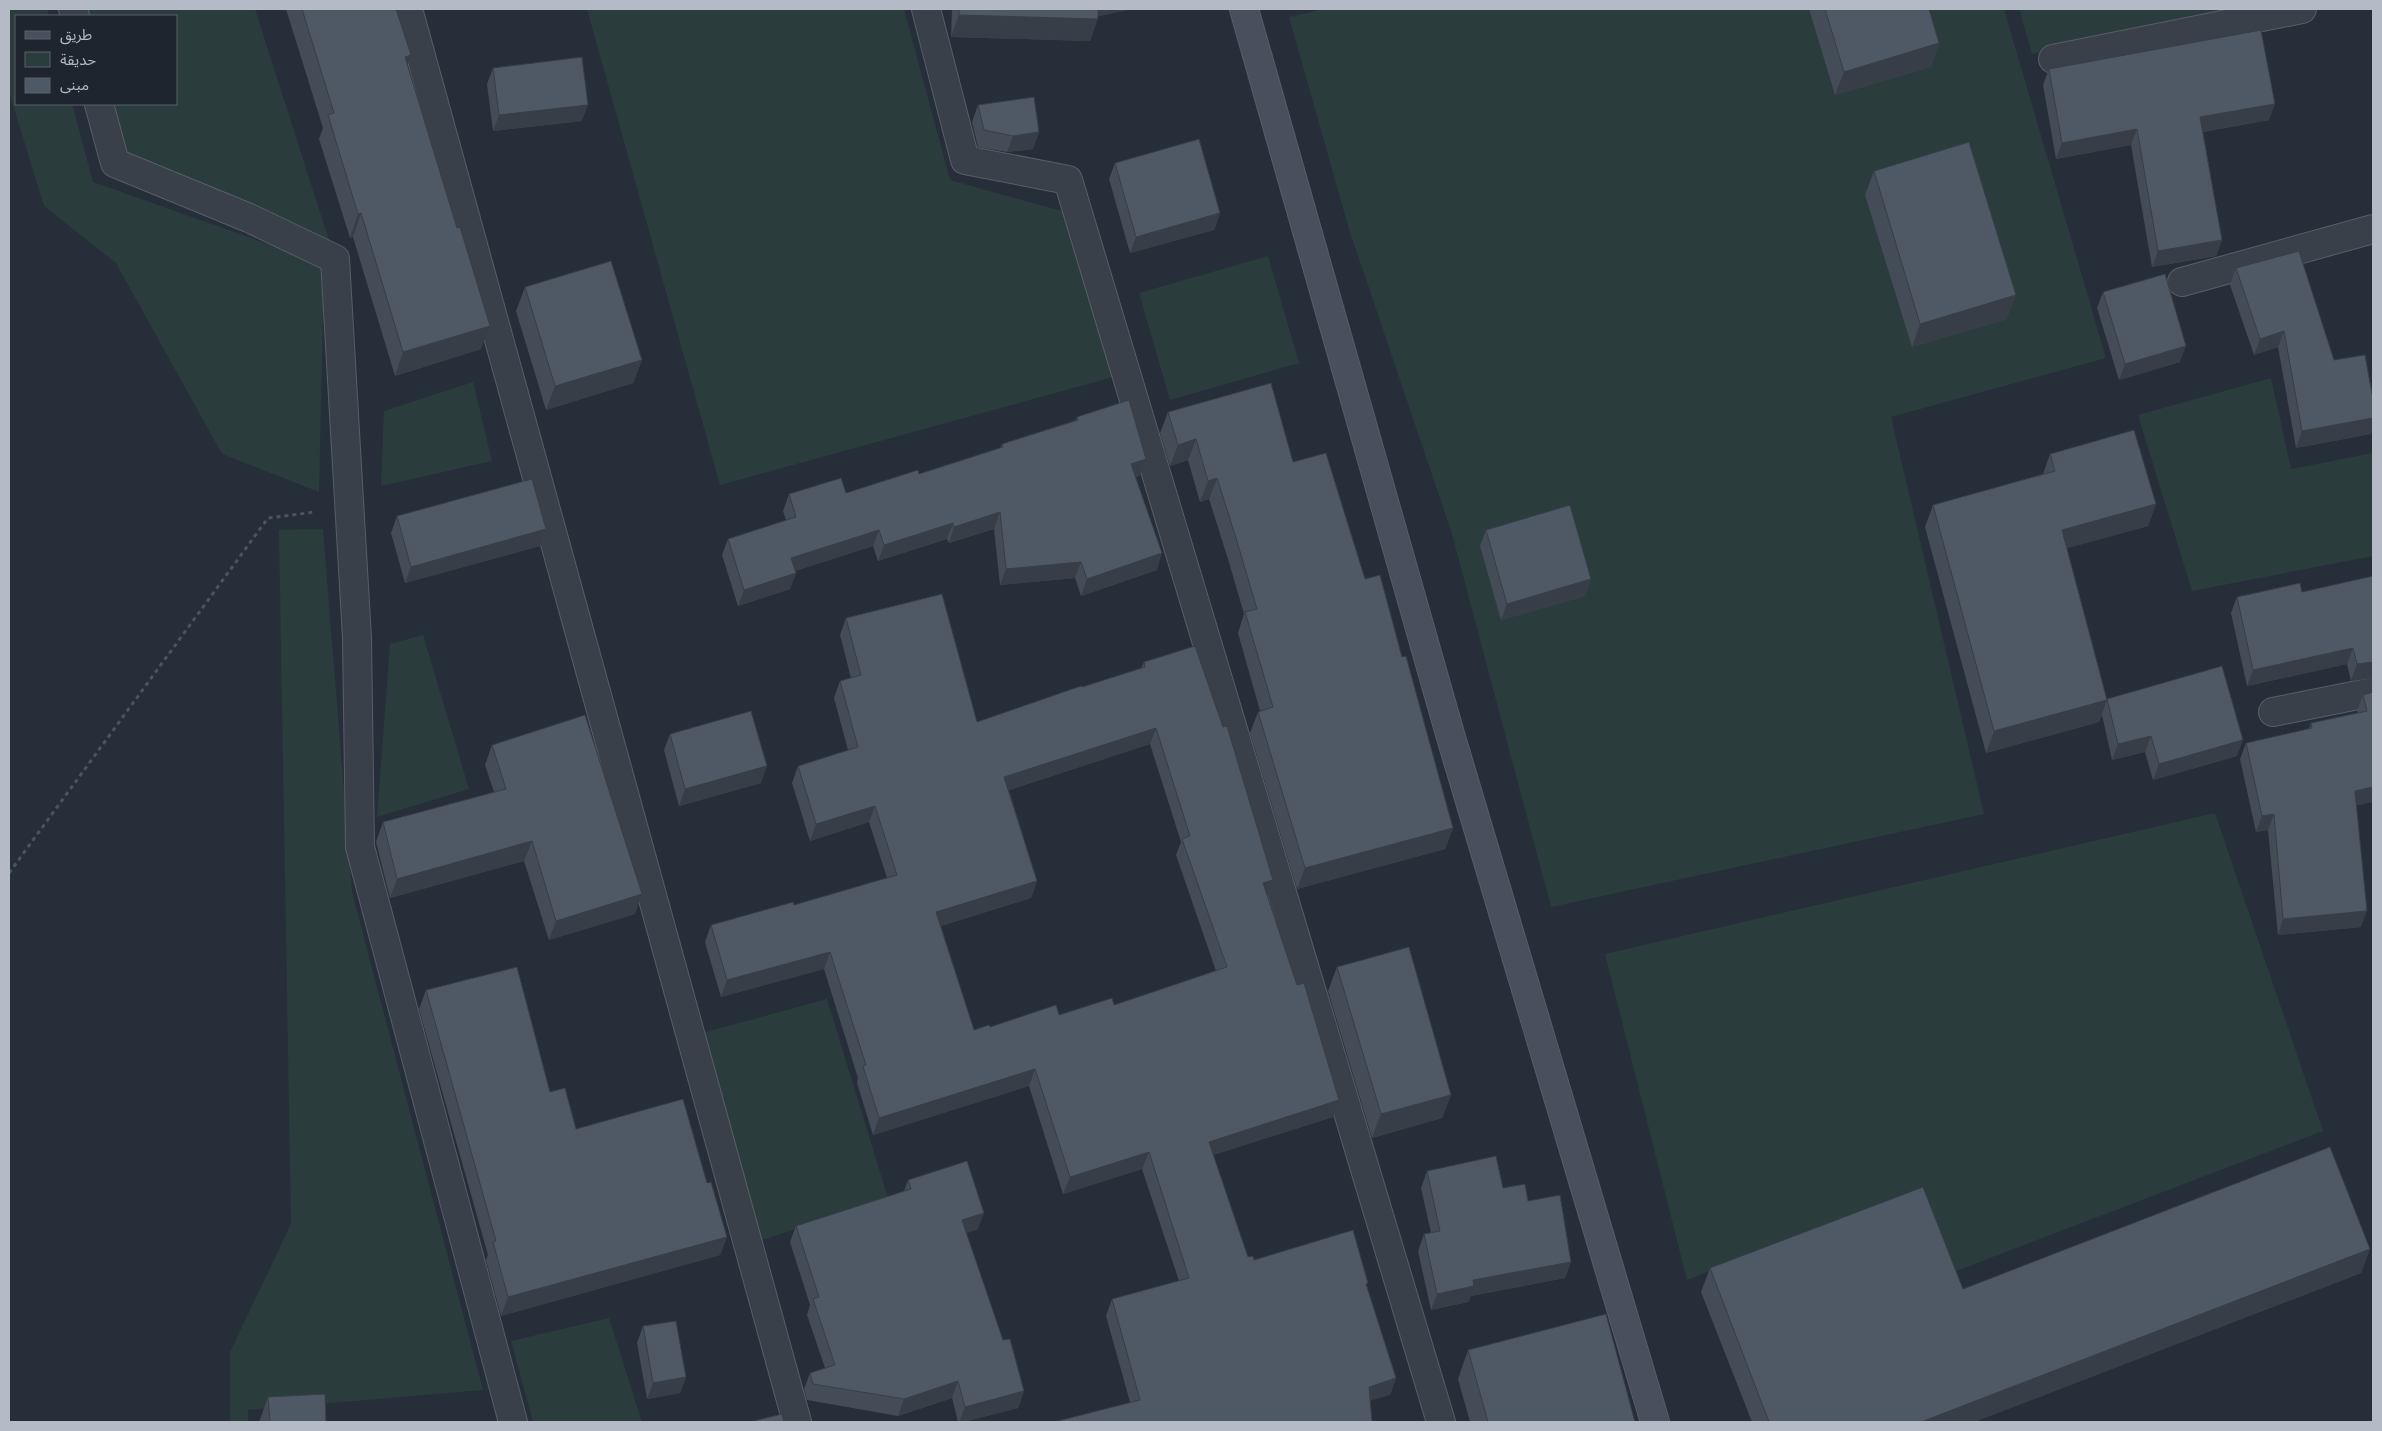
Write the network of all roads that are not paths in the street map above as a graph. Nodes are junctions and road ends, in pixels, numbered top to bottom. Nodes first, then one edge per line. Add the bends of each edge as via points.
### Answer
1 (408, 9) edge
2 (926, 9) edge
3 (1244, 9) edge
4 (2302, 9) edge
5 (2053, 59) dead end
6 (99, 105) edge
7 (2373, 229) edge
8 (2182, 282) dead end
9 (2373, 692) edge
10 (2273, 712) dead end
11 (513, 1422) edge
12 (797, 1422) edge
13 (1441, 1422) edge
14 (1655, 1422) edge

1 - 12 street
2 - 13 street via 965,160 1068,180
3 - 14 street via 1450,734
4 - 5 street
6 - 11 street via 115,163 249,218 334,259 357,638 360,847
7 - 8 street
9 - 10 street

